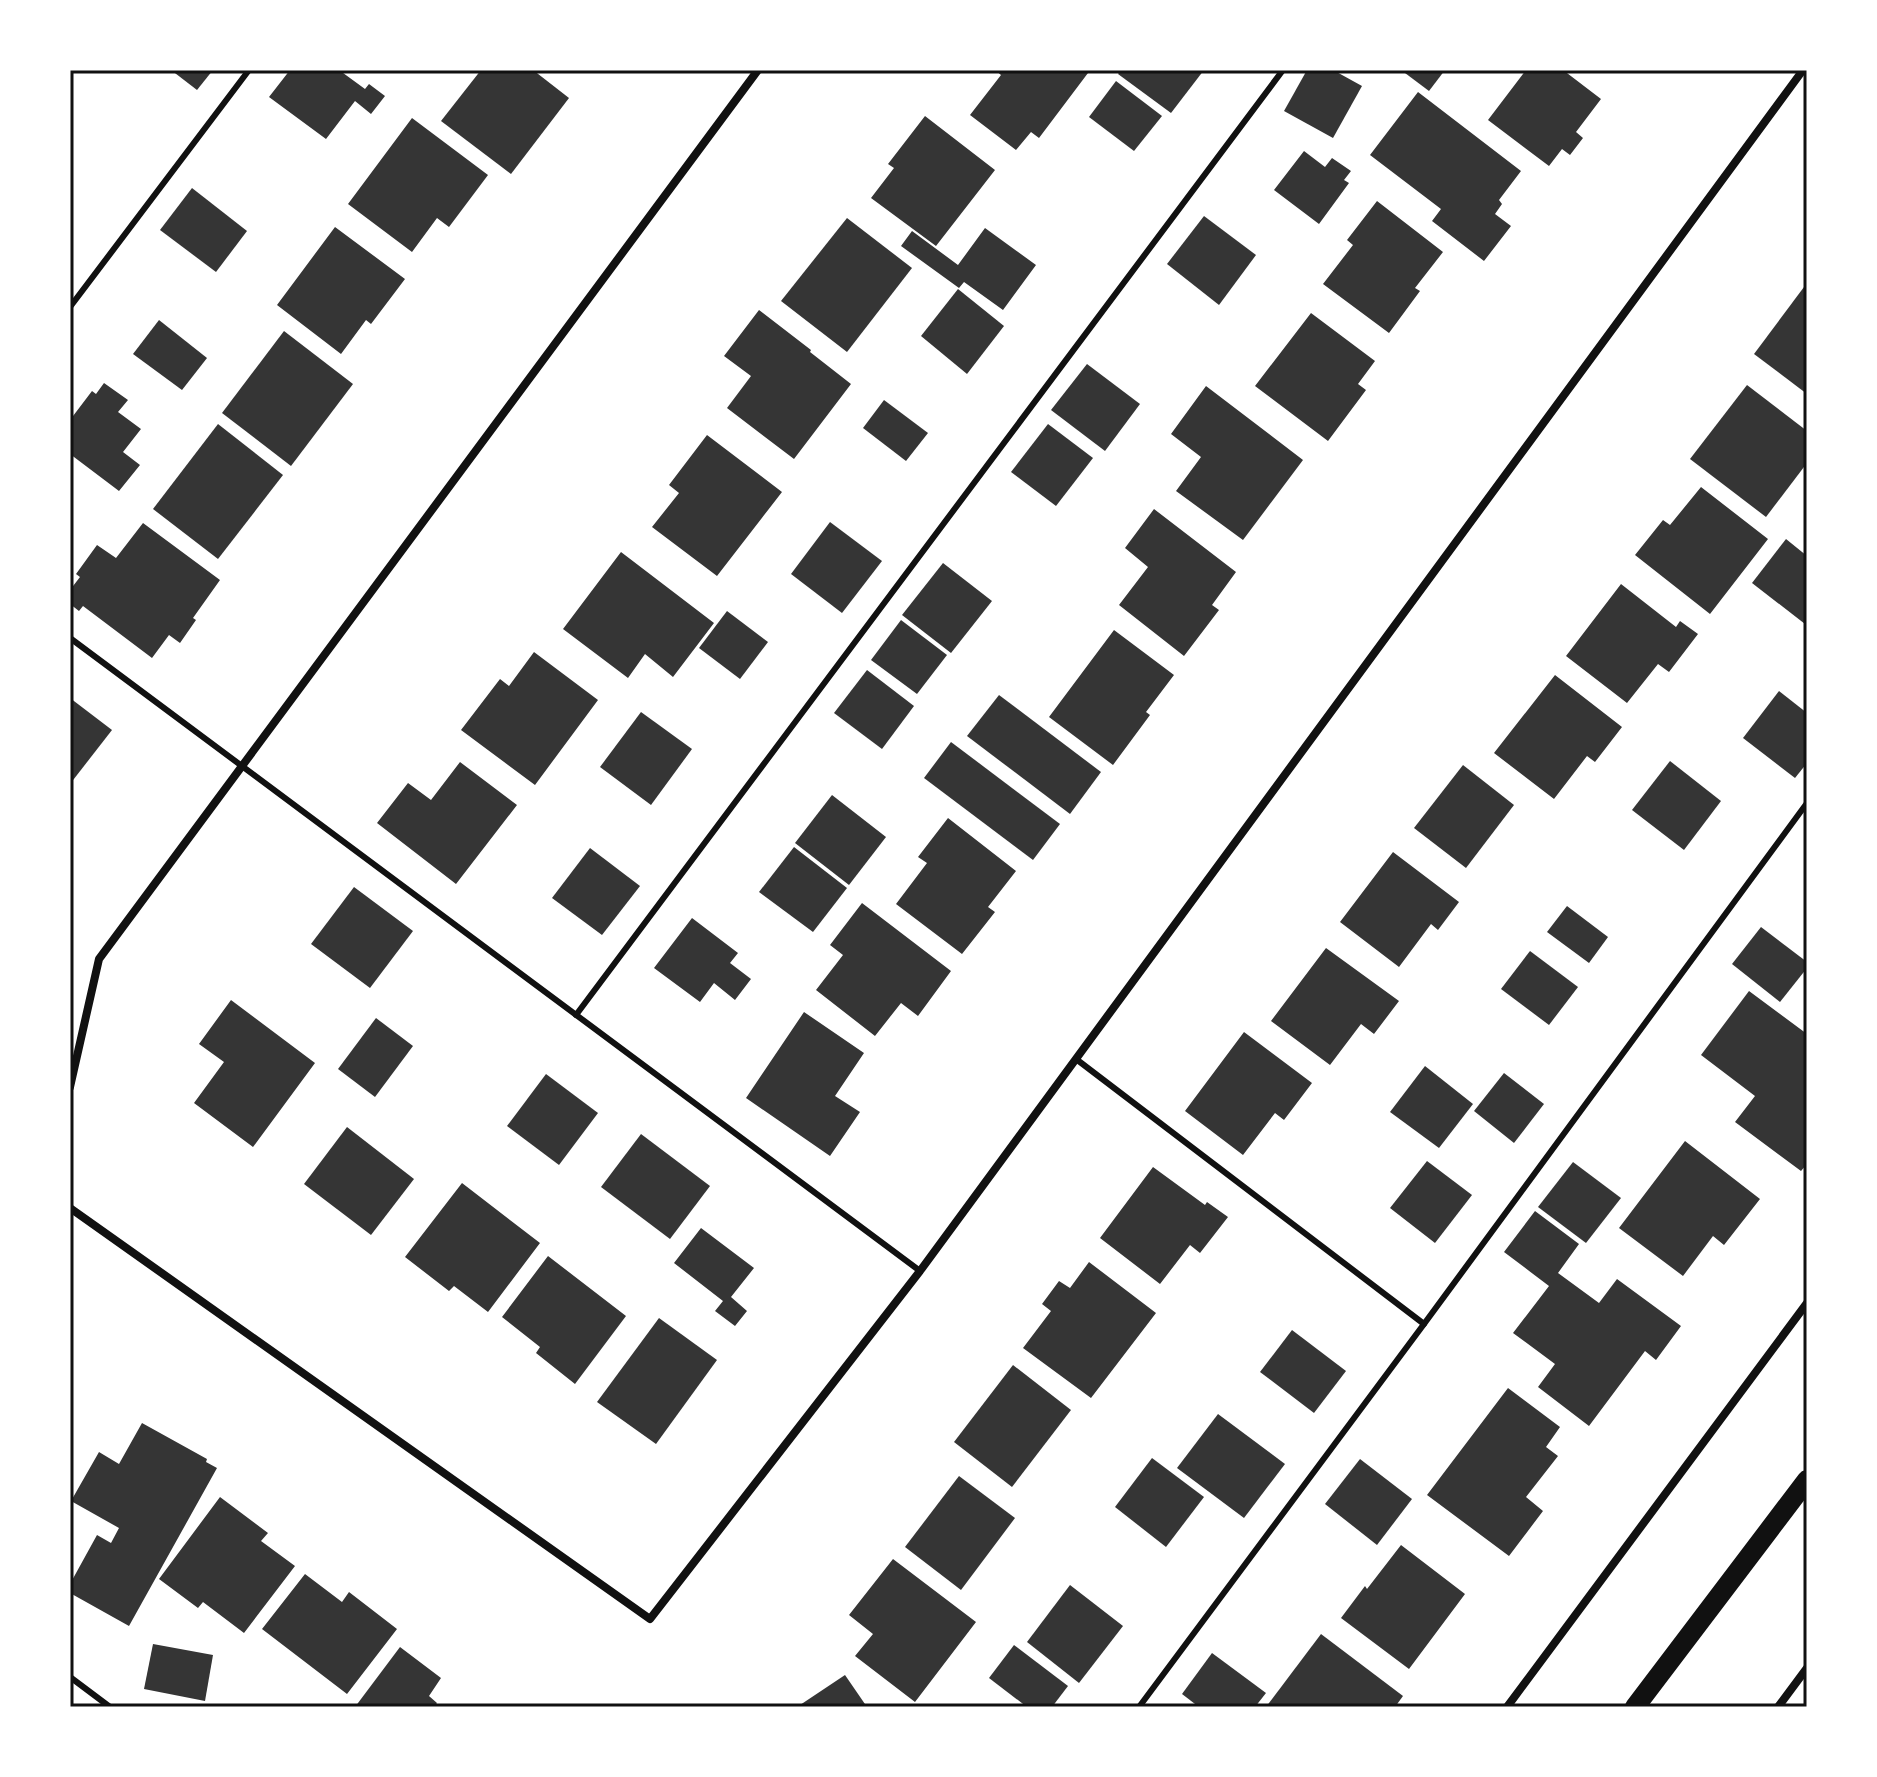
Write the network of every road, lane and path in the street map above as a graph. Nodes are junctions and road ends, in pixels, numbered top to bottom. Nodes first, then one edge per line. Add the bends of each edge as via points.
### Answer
1 (249, 70) edge
2 (758, 70) edge
3 (1283, 70) edge
4 (1803, 70) edge
5 (70, 307) edge
6 (70, 638) edge
7 (242, 765) junction
8 (1807, 803) edge
9 (576, 1015) junction
10 (1076, 1059) junction
11 (70, 1087) edge
12 (70, 1208) edge
13 (920, 1271) junction
14 (1807, 1303) edge
15 (1424, 1324) junction
16 (1807, 1480) edge
17 (1807, 1668) edge
18 (70, 1677) edge
19 (110, 1707) edge
20 (1139, 1707) edge
21 (1507, 1707) edge
22 (1635, 1707) edge
23 (1778, 1707) edge

1 - 5 lane
2 - 7 street
3 - 9 lane
4 - 10 street
6 - 7 lane
7 - 9 lane
7 - 11 street via 99,959
8 - 15 lane
9 - 13 lane
10 - 13 street
10 - 15 lane
12 - 13 street via 650,1619
14 - 21 street
15 - 20 lane
16 - 22 main road
17 - 23 street
18 - 19 lane

